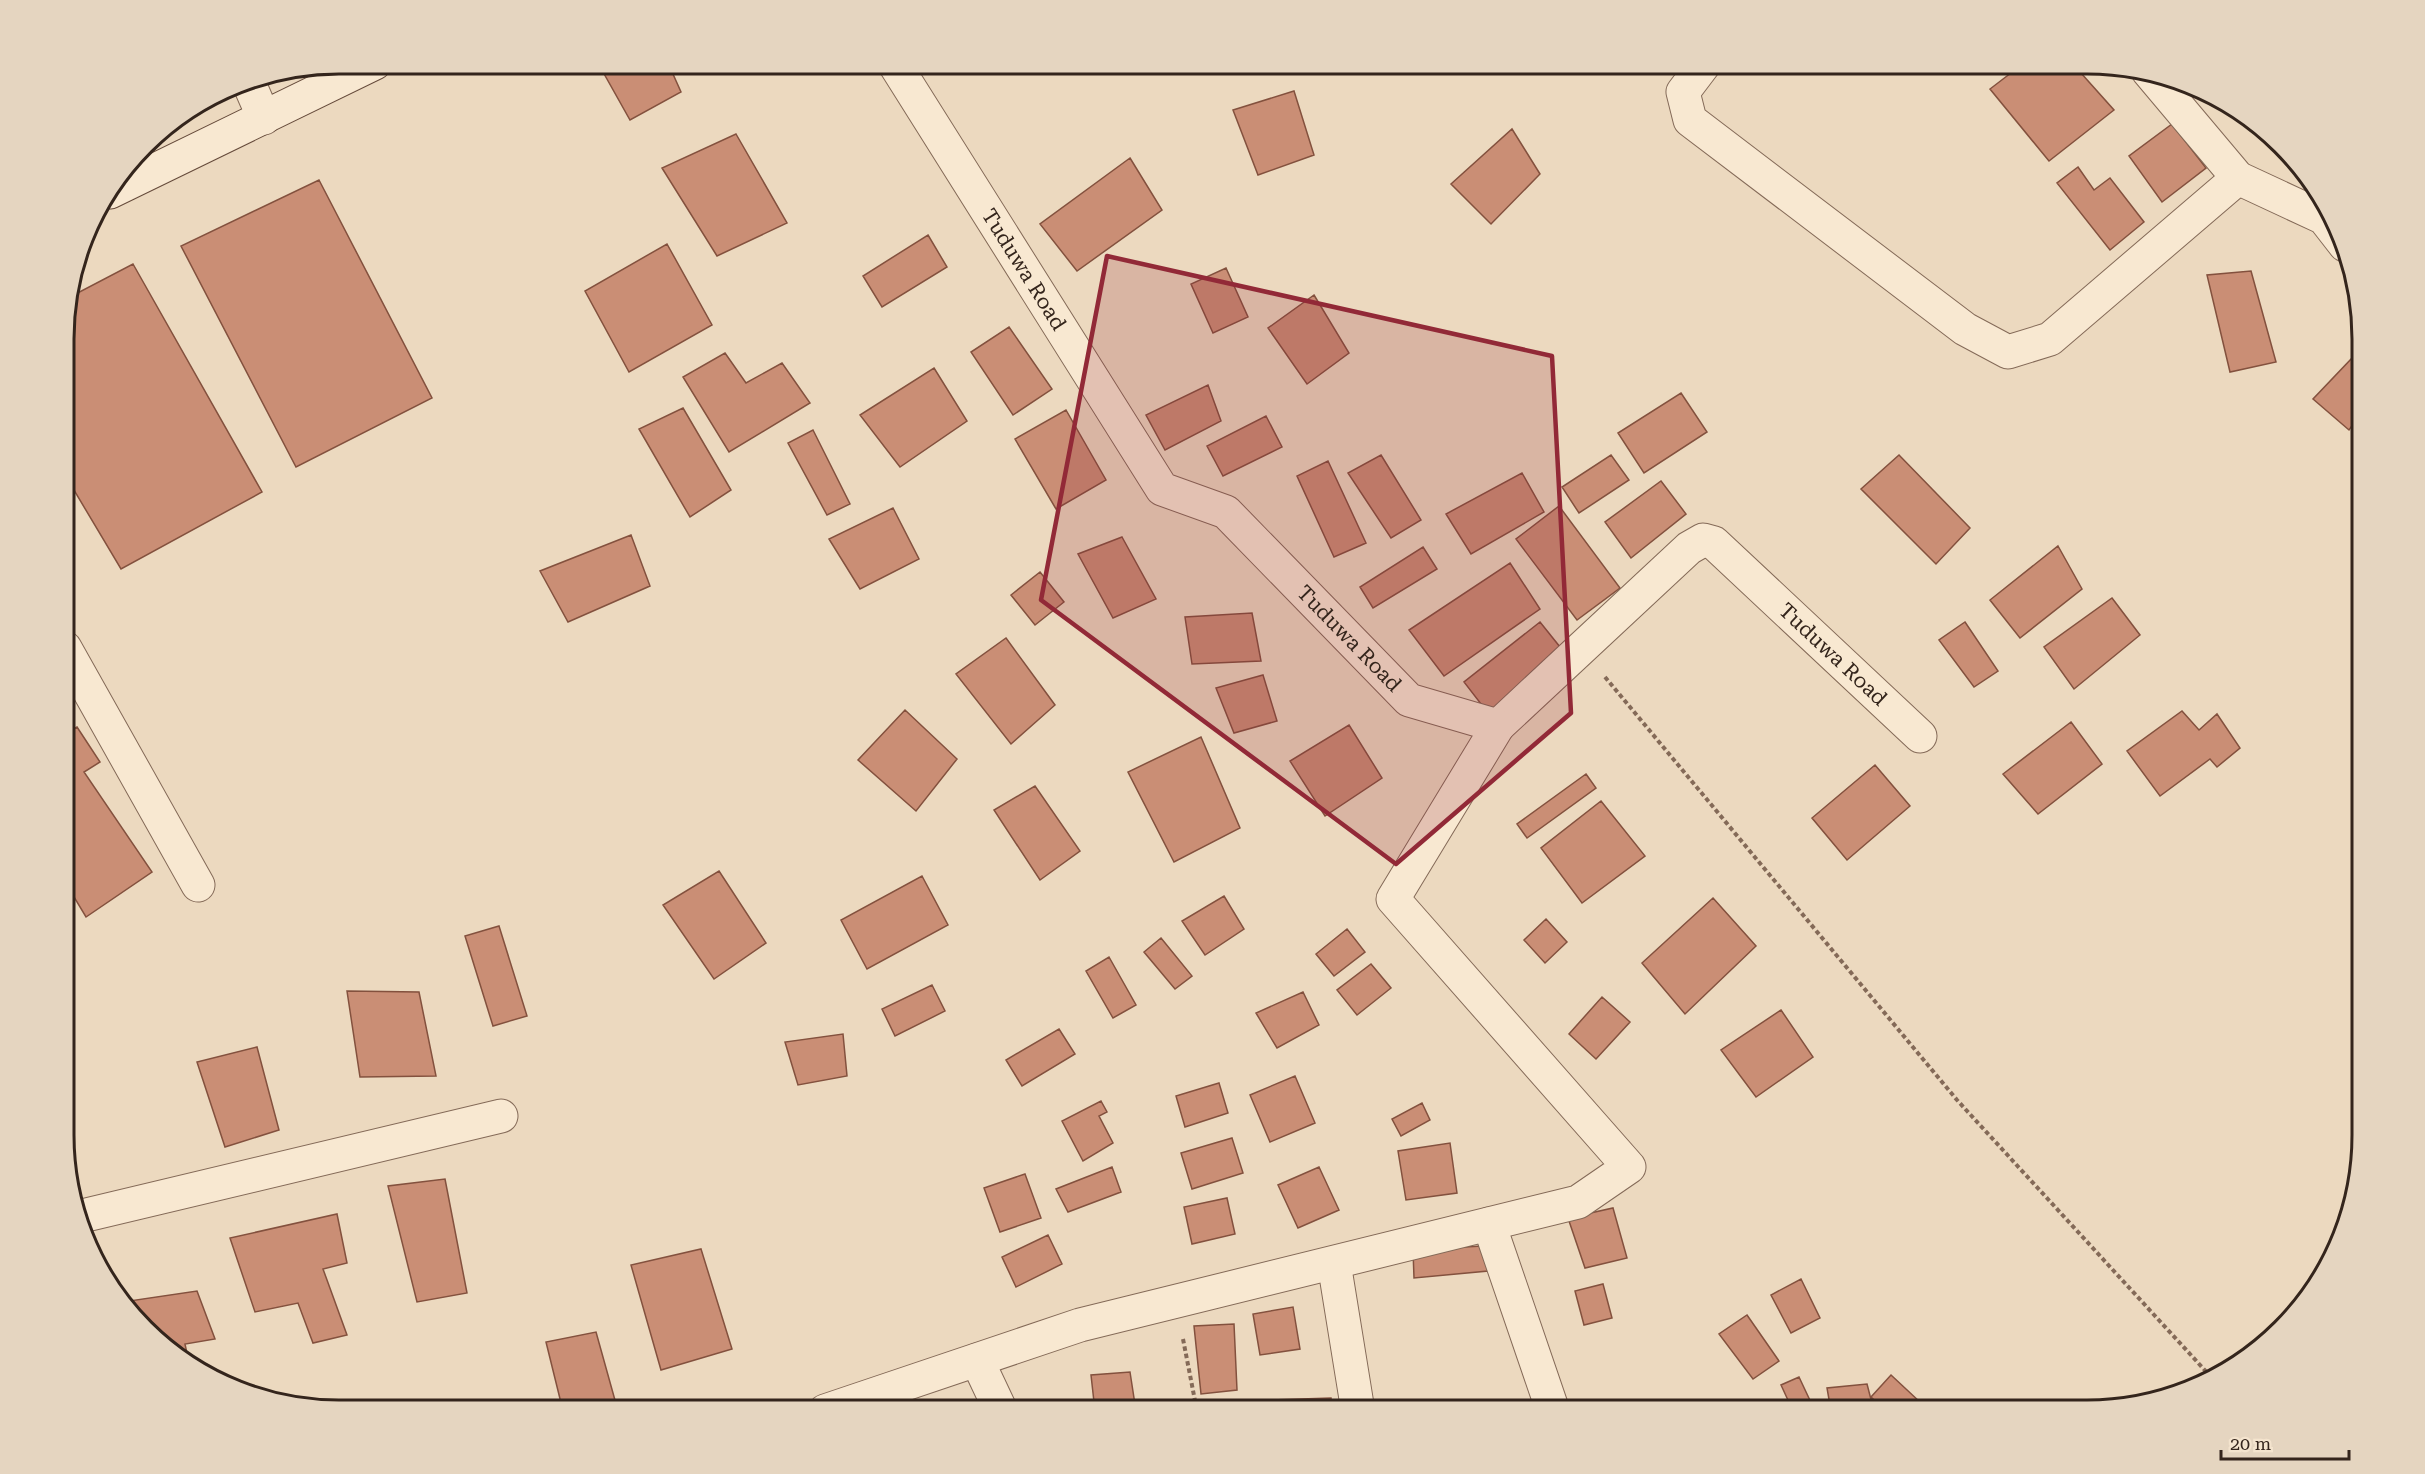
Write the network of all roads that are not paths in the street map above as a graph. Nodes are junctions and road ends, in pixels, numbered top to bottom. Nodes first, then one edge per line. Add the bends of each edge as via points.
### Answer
1 (353, 74) edge
2 (901, 74) edge
3 (1696, 74) edge
4 (2159, 84) edge
5 (252, 89) edge
6 (264, 118) junction
7 (2238, 178) junction
8 (121, 187) edge
9 (2321, 217) edge
10 (74, 664) edge
11 (1498, 726) junction
12 (1920, 736) dead end
13 (198, 885) dead end
14 (501, 1116) dead end
15 (86, 1215) edge
16 (1489, 1224) junction
17 (1334, 1263) junction
18 (977, 1360) junction
19 (858, 1400) edge
20 (996, 1400) edge
21 (1356, 1400) edge
22 (1549, 1400) edge

1 - 6 street
2 - 11 street, Tuduwa Road via 1162,489 1226,512 1409,700
3 - 7 street via 1683,92 1690,120 1965,329 2008,352 2050,339
4 - 7 street
5 - 6 street
6 - 8 street
7 - 9 street
10 - 13 street
11 - 12 street, Tuduwa Road via 1689,548 1703,540 1714,543
11 - 16 street via 1393,899 1629,1167 1578,1202
14 - 15 street
16 - 17 street
16 - 22 street
17 - 18 street via 1080,1326
17 - 21 street
18 - 19 street
18 - 20 street

